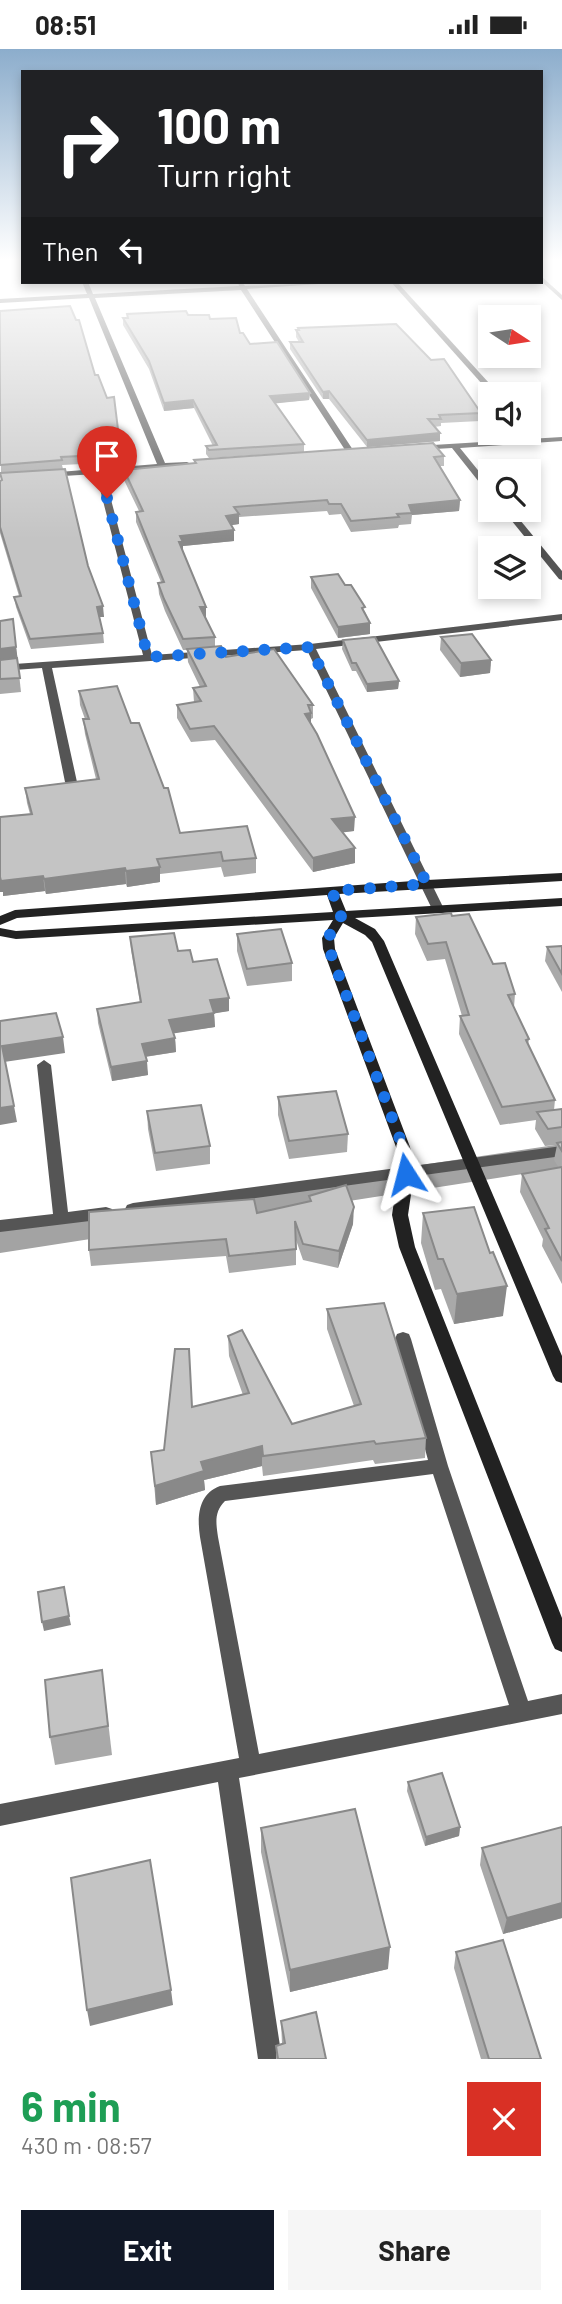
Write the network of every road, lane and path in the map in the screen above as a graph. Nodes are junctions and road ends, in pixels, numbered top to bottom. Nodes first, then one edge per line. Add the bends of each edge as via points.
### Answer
1 (114, 352) edge
2 (285, 352) edge
3 (457, 352) edge
4 (484, 382) edge
5 (562, 439) edge
6 (541, 440) edge
7 (478, 444) edge
8 (454, 445) junction
9 (402, 449) edge
10 (364, 452) edge
11 (351, 453) junction
12 (338, 454) edge
13 (202, 463) edge
14 (162, 466) junction
15 (100, 472) junction
16 (478, 475) edge
17 (37, 476) edge
18 (517, 522) edge
19 (562, 577) edge
20 (562, 617) edge
21 (310, 647) junction
22 (148, 657) junction
23 (46, 665) junction
24 (0, 668) edge
25 (71, 782) edge
26 (562, 877) edge
27 (526, 879) junction
28 (427, 884) junction
29 (332, 891) junction
30 (191, 901) junction
31 (562, 902) edge
32 (536, 904) junction
33 (438, 909) junction
34 (341, 916) junction
35 (0, 921) edge
36 (194, 925) junction
37 (0, 932) edge
38 (44, 1065) dead end
39 (562, 1151) edge
40 (474, 1164) junction
41 (406, 1174) junction
42 (61, 1219) junction
43 (0, 1226) edge
44 (403, 1339) dead end
45 (562, 1376) edge
46 (439, 1466) junction
47 (562, 1643) edge
48 (562, 1704) edge
49 (522, 1712) junction
50 (251, 1766) junction
51 (227, 1770) junction
52 (0, 1815) edge
53 (270, 2059) edge

1 - 14 street
2 - 11 street
3 - 4 street
5 - 6 street
7 - 8 street
8 - 9 street
8 - 16 street
10 - 11 street
11 - 12 street
13 - 14 street
14 - 15 street
15 - 17 street
15 - 22 street
18 - 19 street
20 - 21 street
21 - 22 street
21 - 28 street
22 - 23 street
23 - 24 street
23 - 25 street
26 - 27 street
27 - 28 street
27 - 32 street
28 - 29 street
28 - 33 street
29 - 30 street
29 - 34 street
30 - 35 street via 15,914
30 - 36 street
31 - 32 street
32 - 33 street
33 - 34 street
34 - 36 street
34 - 40 street via 378,941
34 - 41 street via 328,938 329,949 403,1147
36 - 37 street via 16,935
38 - 42 street
39 - 40 street
40 - 41 street
40 - 45 street
41 - 42 street
41 - 47 street via 400,1215 407,1247
42 - 43 street
44 - 46 street
46 - 49 street
46 - 50 street via 220,1494 208,1504 207,1527
48 - 49 street
49 - 50 street
50 - 51 street
51 - 52 street
51 - 53 street

